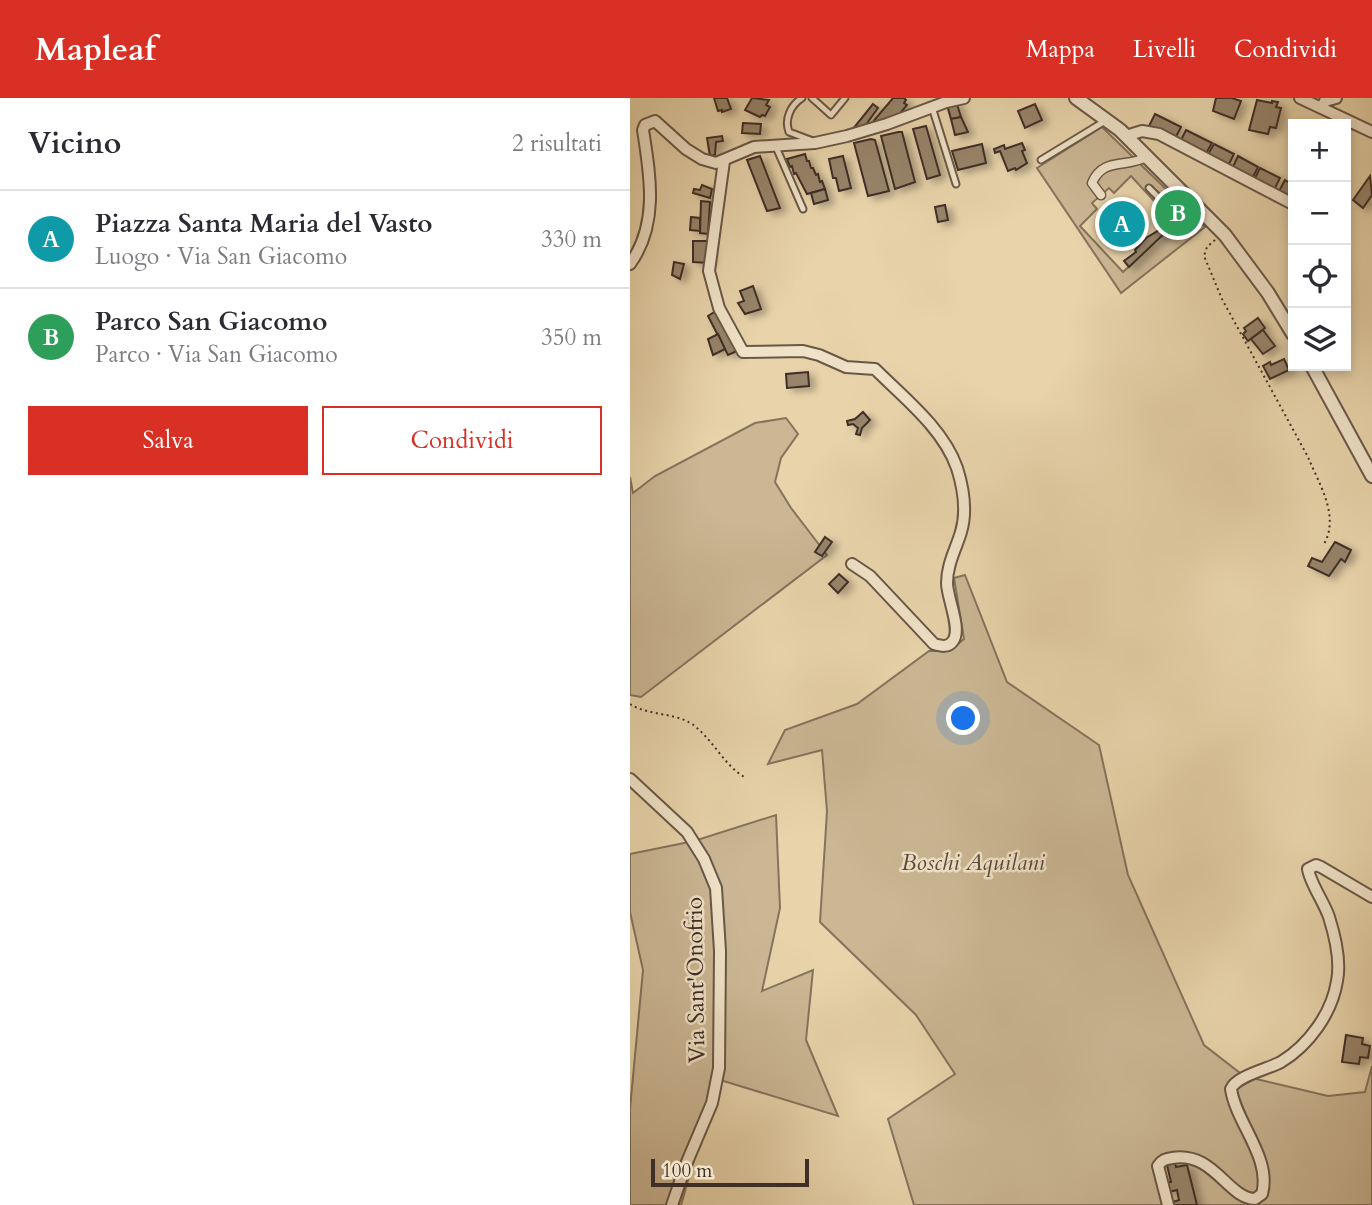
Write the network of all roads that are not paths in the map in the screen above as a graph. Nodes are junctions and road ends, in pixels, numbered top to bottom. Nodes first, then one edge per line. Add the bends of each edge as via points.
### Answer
1 (803, 98) edge
2 (812, 98) edge
3 (845, 98) edge
4 (964, 98) edge
5 (1300, 98) edge
6 (1336, 98) edge
7 (1079, 100) edge
8 (932, 107) junction
9 (1322, 107) junction
10 (1107, 120) junction
11 (1372, 132) edge
12 (1126, 136) junction
13 (815, 143) junction
14 (776, 147) junction
15 (1148, 156) junction
16 (1041, 160) dead end
17 (724, 161) junction
18 (956, 184) dead end
19 (1178, 187) junction
20 (1149, 188) dead end
21 (1101, 195) dead end
22 (1288, 201) edge
23 (1163, 202) junction
24 (803, 209) dead end
25 (1169, 224) dead end
26 (630, 264) edge
27 (1288, 326) edge
28 (1315, 371) edge
29 (1372, 476) edge
30 (852, 564) dead end
31 (630, 779) edge
32 (1372, 897) edge
33 (672, 1205) edge
34 (1168, 1205) edge

1 - 13 lane via 796,102 786,125 789,132
2 - 3 lane via 831,116
4 - 8 street
5 - 9 street
6 - 9 street
7 - 10 street
8 - 13 street
8 - 18 lane
9 - 11 street
10 - 12 street
10 - 16 lane
12 - 15 street
12 - 22 street via 1142,131 1159,134
13 - 14 street
14 - 17 street via 754,147
14 - 24 lane
15 - 19 street
15 - 21 street via 1097,172 1091,183
17 - 26 street via 702,159 655,121 645,125 649,220
17 - 30 street via 709,271 719,308 743,352 803,351 846,367 875,369 934,429 956,466 963,508 962,528 947,572 956,628 951,644 934,644 870,576
19 - 23 lane
19 - 27 street via 1247,262
20 - 23 lane
23 - 25 lane via 1174,218
28 - 29 street
31 - 33 street, Via Sant'Onofrio via 687,832 716,888 719,1068 712,1103
32 - 34 street via 1321,867 1308,869 1335,942 1334,995 1309,1039 1294,1053 1236,1081 1231,1089 1258,1156 1262,1194 1247,1198 1195,1159 1175,1158 1158,1166

